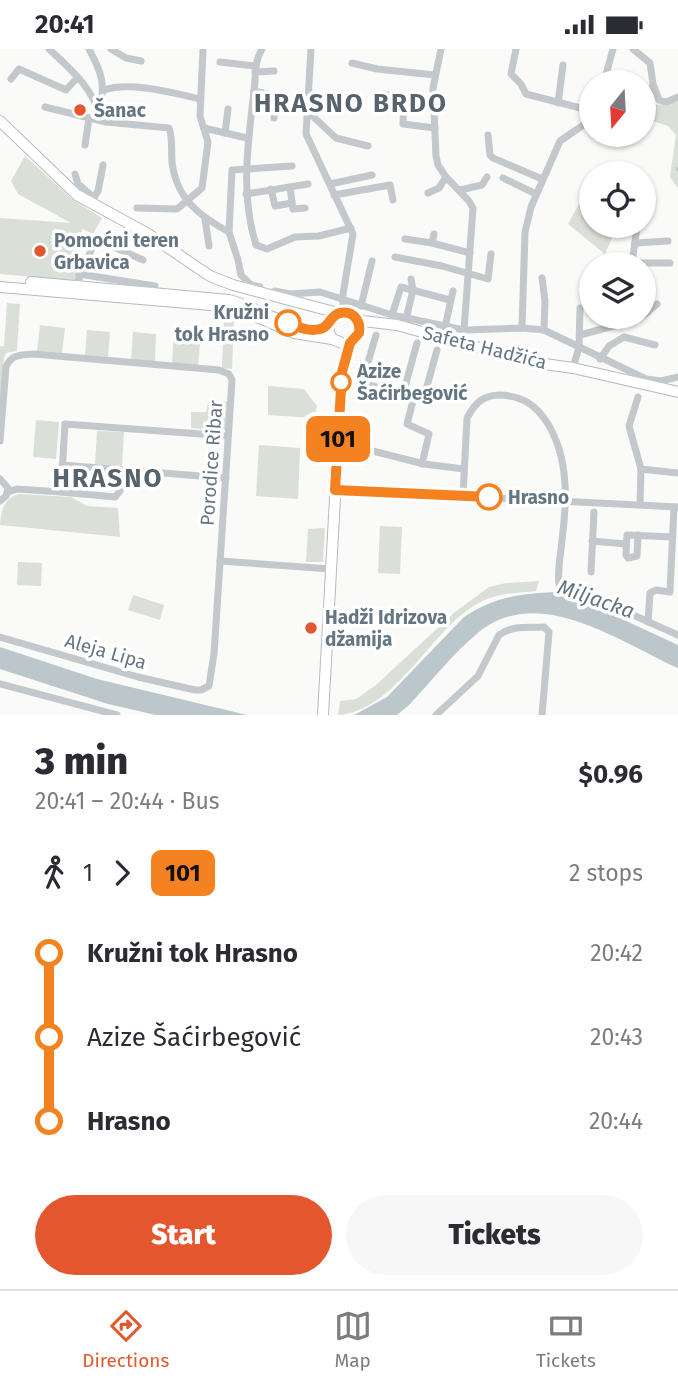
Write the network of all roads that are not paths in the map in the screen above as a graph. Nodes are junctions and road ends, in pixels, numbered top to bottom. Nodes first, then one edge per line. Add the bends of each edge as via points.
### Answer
1 (49, 49) edge
2 (89, 49) edge
3 (111, 49) edge
4 (203, 49) edge
5 (262, 49) edge
6 (311, 49) edge
7 (441, 49) edge
8 (516, 49) edge
9 (613, 49) edge
10 (633, 49) edge
11 (141, 61) dead end
12 (220, 62) dead end
13 (352, 63) dead end
14 (563, 65) dead end
15 (255, 69) junction
16 (607, 70) edge
17 (651, 70) edge
18 (274, 71) dead end
19 (435, 75) junction
20 (77, 78) junction
21 (11, 79) dead end
22 (104, 90) junction
23 (254, 91) junction
24 (656, 91) edge
25 (383, 94) dead end
26 (678, 97) edge
27 (200, 99) junction
28 (558, 103) junction
29 (45, 107) dead end
30 (579, 108) edge
31 (228, 109) dead end
32 (306, 110) junction
33 (95, 117) junction
34 (274, 118) dead end
35 (0, 121) edge
36 (204, 128) junction
37 (435, 128) junction
38 (579, 128) edge
39 (225, 133) junction
40 (488, 135) dead end
41 (247, 138) junction
42 (85, 145) dead end
43 (368, 146) dead end
44 (103, 165) dead end
45 (292, 166) dead end
46 (246, 170) junction
47 (75, 174) dead end
48 (372, 175) dead end
49 (446, 177) junction
50 (487, 177) dead end
51 (503, 178) dead end
52 (542, 179) junction
53 (308, 184) dead end
54 (330, 184) junction
55 (290, 187) junction
56 (271, 189) junction
57 (460, 190) junction
58 (428, 193) dead end
59 (246, 194) junction
60 (536, 194) junction
61 (334, 195) junction
62 (188, 200) junction
63 (393, 200) dead end
64 (92, 201) junction
65 (292, 203) junction
66 (137, 208) dead end
67 (305, 208) dead end
68 (205, 219) junction
69 (351, 228) junction
70 (229, 232) junction
71 (434, 234) dead end
72 (636, 238) edge
73 (405, 239) dead end
74 (668, 241) dead end
75 (432, 243) junction
76 (635, 243) junction
77 (209, 246) dead end
78 (634, 252) edge
79 (470, 253) junction
80 (491, 254) dead end
81 (395, 257) dead end
82 (143, 260) dead end
83 (372, 261) dead end
84 (656, 263) edge
85 (670, 263) dead end
86 (79, 274) junction
87 (468, 274) junction
88 (542, 278) dead end
89 (411, 279) dead end
90 (0, 280) edge
91 (0, 286) edge
92 (76, 286) junction
93 (155, 286) dead end
94 (309, 291) junction
95 (413, 291) junction
96 (453, 291) dead end
97 (342, 299) junction
98 (450, 300) junction
99 (309, 306) junction
100 (361, 306) junction
101 (341, 313) junction
102 (356, 318) junction
103 (399, 320) junction
104 (329, 323) junction
105 (445, 327) junction
106 (522, 328) junction
107 (580, 329) edge
108 (602, 329) edge
109 (464, 330) junction
110 (544, 330) junction
111 (359, 333) junction
112 (376, 335) dead end
113 (580, 335) junction
114 (333, 340) junction
115 (350, 343) junction
116 (417, 343) dead end
117 (655, 345) dead end
118 (579, 348) junction
119 (438, 350) dead end
120 (600, 359) junction
121 (573, 368) junction
122 (342, 372) junction
123 (676, 379) edge
124 (678, 392) edge
125 (403, 394) junction
126 (414, 397) junction
127 (638, 397) dead end
128 (228, 436) junction
129 (0, 441) edge
130 (365, 449) dead end
131 (422, 464) junction
132 (62, 465) junction
133 (464, 468) junction
134 (641, 470) junction
135 (123, 471) junction
136 (678, 473) edge
137 (226, 478) junction
138 (0, 479) edge
139 (8, 488) junction
140 (335, 490) junction
141 (61, 492) junction
142 (463, 496) junction
143 (0, 501) edge
144 (565, 501) junction
145 (640, 504) junction
146 (676, 507) edge
147 (594, 512) dead end
148 (638, 535) junction
149 (673, 537) junction
150 (592, 541) junction
151 (626, 544) junction
152 (220, 561) junction
153 (331, 569) junction
154 (591, 572) dead end
155 (648, 622) junction
156 (678, 635) edge
157 (0, 636) edge
158 (0, 684) edge
159 (205, 688) joint
160 (117, 715) edge
161 (323, 715) edge
162 (436, 715) edge
163 (542, 715) edge

1 - 20 street
2 - 22 street
3 - 11 street
4 - 27 street
5 - 15 street
6 - 32 street
7 - 19 street
8 - 28 street via 512,77 526,94
9 - 16 street
10 - 17 street via 650,63
12 - 15 street
13 - 19 street
14 - 28 street
15 - 18 street
15 - 23 street
19 - 37 street
20 - 21 street via 66,90 21,69
20 - 33 street via 95,103
22 - 27 street via 163,91
22 - 33 street
23 - 34 street via 276,96
23 - 41 street
24 - 26 street via 661,102
25 - 37 street via 404,99 403,124
27 - 36 street
28 - 30 street
29 - 33 street
31 - 39 street
32 - 43 street via 336,138
32 - 54 street via 306,134
33 - 42 street
33 - 62 street via 169,128 176,183
35 - 64 main road via 65,184
36 - 39 street
36 - 62 street via 208,142 205,182
37 - 49 street via 438,165
38 - 52 street via 559,141
39 - 41 street
40 - 52 street via 493,158
41 - 46 street
44 - 64 street
45 - 46 street
46 - 59 street
46 - 70 street via 231,173
47 - 64 street
48 - 54 street
49 - 57 street
49 - 58 street via 439,188
50 - 57 street via 482,185
51 - 60 street
52 - 60 street
53 - 55 street
54 - 61 street
55 - 56 street
55 - 65 street
56 - 59 street
56 - 65 street via 275,206
57 - 79 street via 473,208
59 - 69 street via 258,248
60 - 106 street via 524,232
61 - 63 street via 390,185
61 - 69 street
62 - 66 street via 177,209
62 - 68 street
64 - 99 main road via 210,276
65 - 67 street via 293,209
68 - 70 street
68 - 77 street
69 - 97 street
70 - 94 street via 246,282 284,294
71 - 75 street
72 - 76 street
73 - 75 street
74 - 76 street
75 - 79 street
76 - 78 street
79 - 87 street
80 - 87 street via 489,278
81 - 87 street
82 - 86 street via 97,239
83 - 100 street
84 - 85 street
86 - 92 street
86 - 93 street
87 - 109 street
88 - 110 street
89 - 95 street
90 - 92 main road
91 - 114 main road via 234,307 294,333
92 - 104 main road via 229,300 304,328 320,329
94 - 97 street
94 - 99 street
95 - 98 street
95 - 103 street
95 - 103 street via 400,288
96 - 98 street
97 - 100 street
97 - 101 street
98 - 105 street
99 - 101 main road
99 - 104 main road via 324,313
100 - 103 street
101 - 102 main road
101 - 104 main road
102 - 103 main road, Safeta Hadžića
102 - 111 main road
103 - 105 street
103 - 111 main road, Safeta Hadžića
103 - 121 main road, Safeta Hadžića via 519,359
104 - 114 main road
105 - 109 street
106 - 109 street
106 - 110 street
107 - 113 street, Safeta Hadžića
108 - 113 street
110 - 118 street
111 - 115 main road
112 - 125 street via 362,383
113 - 118 street, Safeta Hadžića
114 - 115 main road
114 - 122 main road
115 - 122 main road
116 - 125 street
117 - 120 street via 621,337
118 - 120 street
118 - 121 street, Safeta Hadžića
119 - 126 street via 424,397
120 - 123 street via 646,379
121 - 124 main road, Safeta Hadžića
122 - 140 main road
125 - 126 street
126 - 131 street via 407,424 429,434
127 - 134 street via 629,429
128 - 129 street, Porodice Ribar via 232,380 225,371 34,354 17,355 8,363
128 - 132 street via 65,424
128 - 137 street, Porodice Ribar
130 - 131 street
131 - 133 street
132 - 135 street
132 - 141 street
133 - 142 street
133 - 144 street via 467,418 477,403 489,395 522,398 540,412 552,431 564,464
134 - 136 street
134 - 145 street
135 - 137 street
135 - 141 street via 115,497
137 - 152 street, Porodice Ribar
138 - 139 street
139 - 141 street
139 - 143 street
140 - 142 street
140 - 153 main road
142 - 144 street
144 - 145 street
144 - 155 street via 558,577 563,587
145 - 146 street
146 - 149 street
147 - 150 street
148 - 149 street
148 - 151 street via 627,535
148 - 151 street via 636,557 627,557
149 - 155 street via 670,592 650,593
150 - 151 street
150 - 154 street
152 - 153 street
152 - 159 street, Porodice Ribar via 213,667
153 - 161 main road
155 - 156 street
157 - 159 street, Aleja Lipa via 138,677 195,690
158 - 160 street
162 - 163 street via 478,676 499,635 518,628 545,627 549,632

